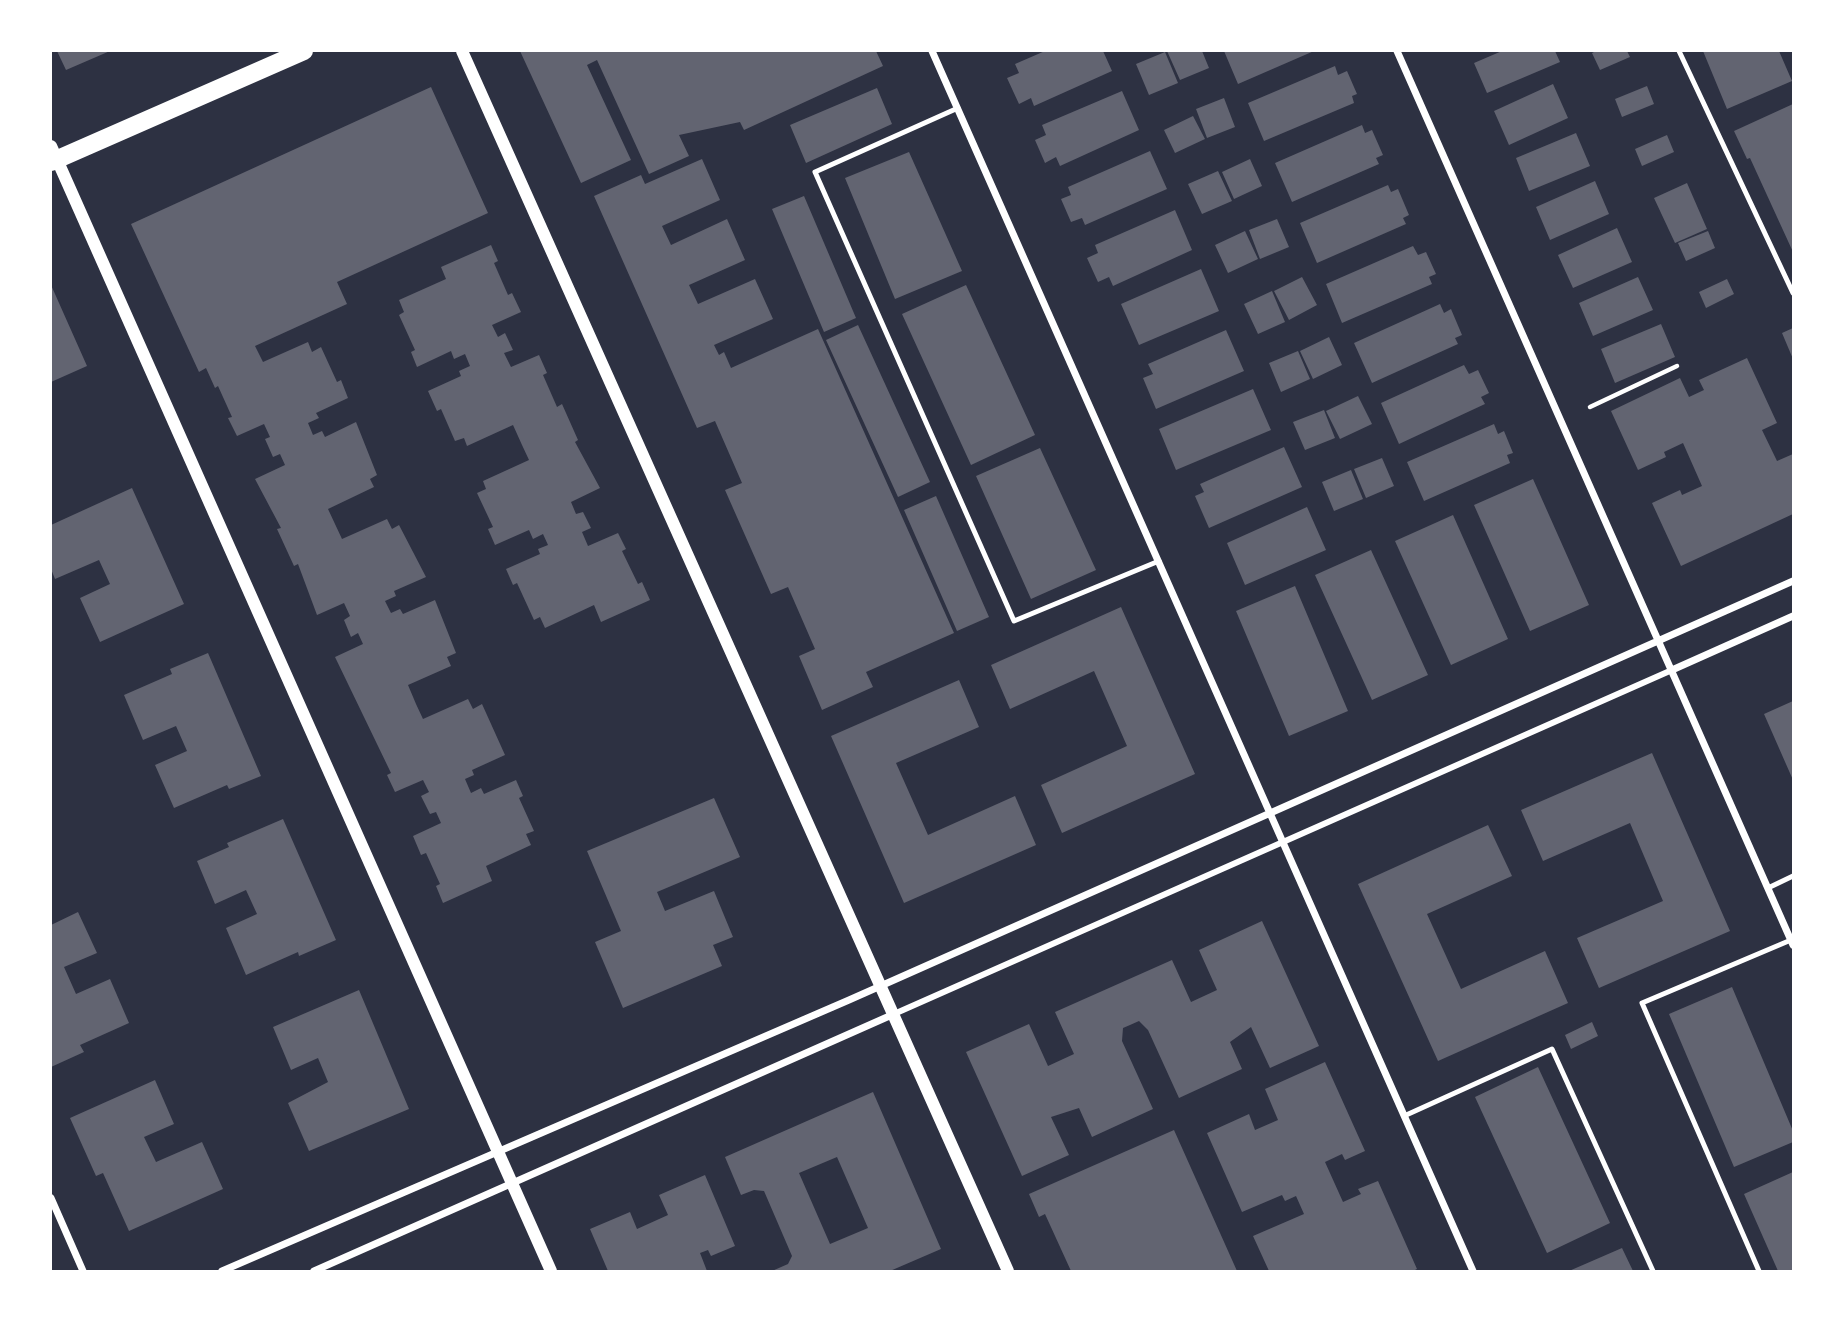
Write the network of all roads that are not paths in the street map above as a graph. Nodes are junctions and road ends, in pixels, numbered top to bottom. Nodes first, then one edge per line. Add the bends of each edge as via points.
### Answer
1 (304, 51) edge
2 (462, 51) edge
3 (932, 51) edge
4 (1397, 51) edge
5 (1679, 51) edge
6 (958, 108) junction
7 (53, 156) edge
8 (1793, 293) edge
9 (1159, 561) junction
10 (1793, 581) edge
11 (1793, 616) edge
12 (1659, 640) junction
13 (1672, 670) junction
14 (1270, 811) junction
15 (1284, 842) junction
16 (1793, 876) edge
17 (1768, 888) junction
18 (1792, 943) edge
19 (881, 986) junction
20 (894, 1014) junction
21 (1404, 1116) junction
22 (499, 1153) junction
23 (512, 1183) junction
24 (51, 1198) edge
25 (83, 1271) edge
26 (222, 1271) edge
27 (314, 1271) edge
28 (551, 1271) edge
29 (1008, 1271) edge
30 (1473, 1271) edge
31 (1653, 1271) edge
32 (1759, 1271) edge

1 - 7 main road
2 - 19 street
3 - 6 street
4 - 12 street
5 - 8 lane
6 - 9 street
6 - 9 lane via 815,172 1014,621
7 - 22 street
9 - 14 street
10 - 12 street
11 - 13 street
12 - 13 street
12 - 14 street
13 - 15 street
13 - 17 street
14 - 15 street
14 - 19 street
15 - 20 street
15 - 21 street
16 - 17 lane
17 - 18 street
18 - 32 lane via 1642,1003
19 - 20 street
19 - 22 street
20 - 23 street
20 - 29 street
21 - 30 street
21 - 31 lane via 1552,1049
22 - 23 street
22 - 26 street
23 - 27 street
23 - 28 street
24 - 25 street

